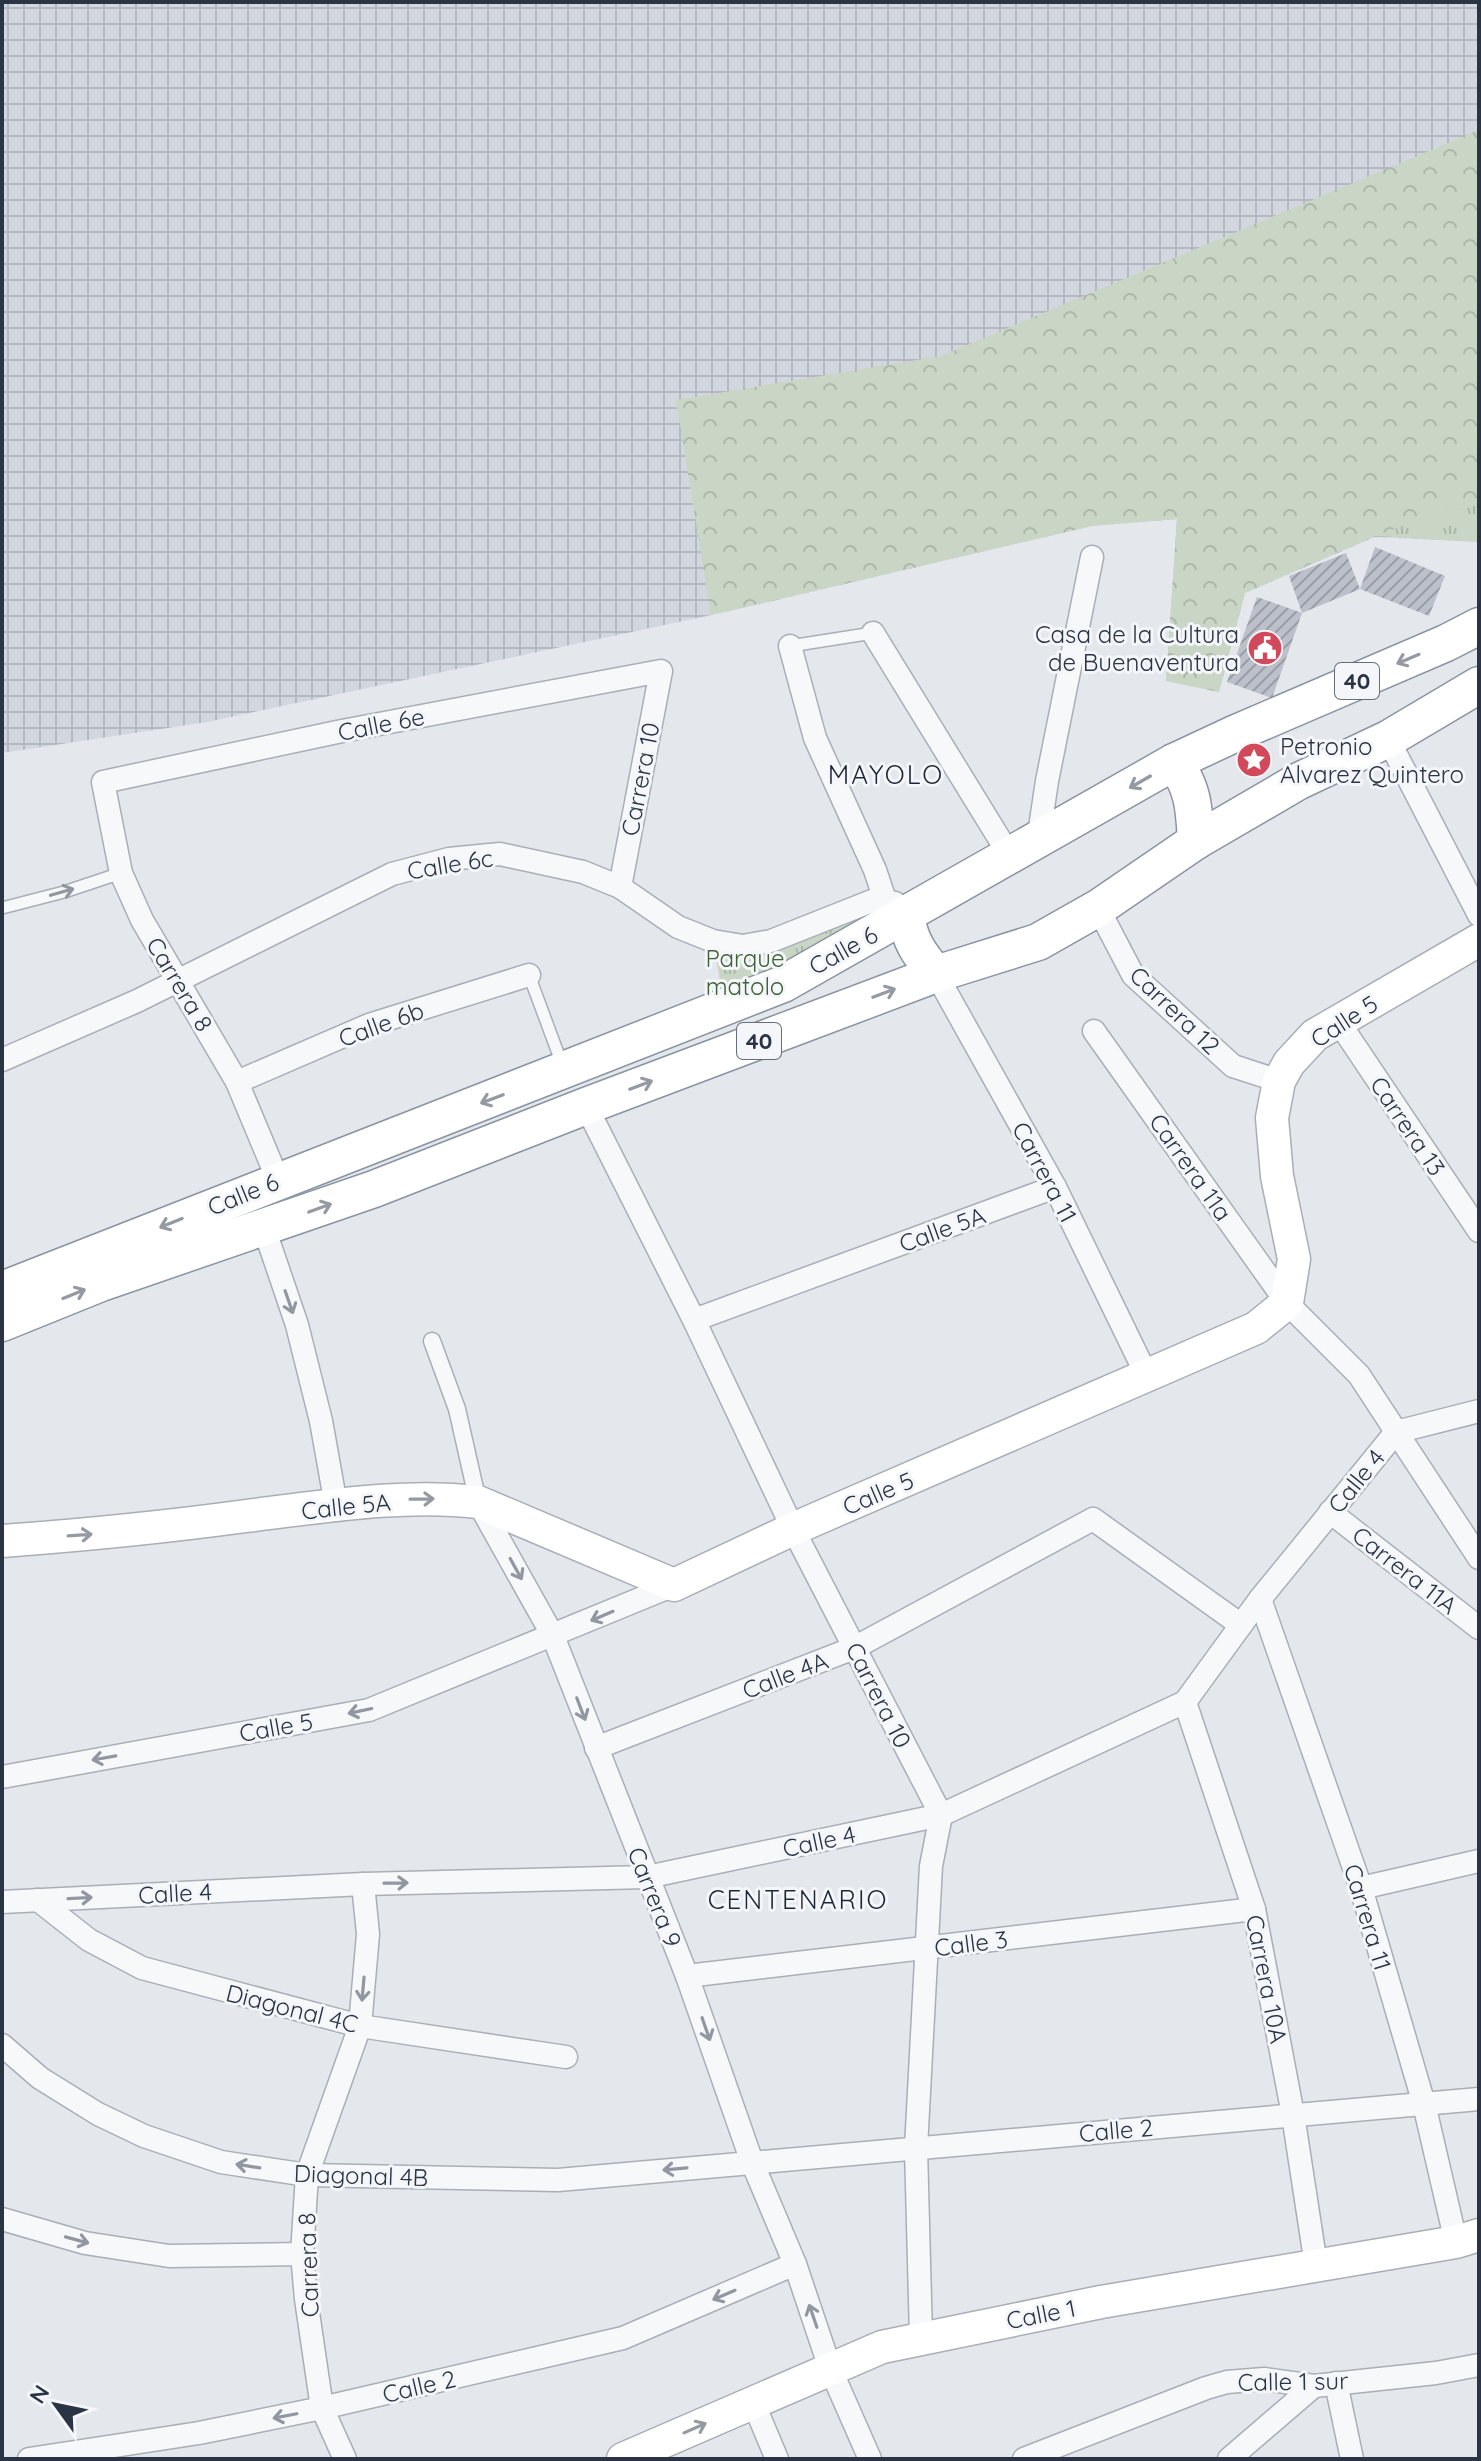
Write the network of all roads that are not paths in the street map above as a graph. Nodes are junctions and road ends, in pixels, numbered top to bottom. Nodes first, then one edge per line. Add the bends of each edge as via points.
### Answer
1 (1092, 557) dead end
2 (1479, 626) edge
3 (873, 633) joint
4 (790, 646) joint
5 (661, 671) joint
6 (1479, 685) edge
7 (1388, 739) junction
8 (1174, 762) junction
9 (103, 782) joint
10 (1196, 841) junction
11 (1024, 848) junction
12 (121, 873) junction
13 (620, 887) junction
14 (896, 907) junction
15 (2, 908) edge
16 (1098, 908) junction
17 (1479, 915) edge
18 (1479, 940) edge
19 (936, 974) junction
20 (529, 975) joint
21 (179, 980) junction
22 (1338, 1021) junction
23 (1094, 1031) dead end
24 (2, 1060) edge
25 (565, 1071) junction
26 (1279, 1081) junction
27 (237, 1082) junction
28 (586, 1106) junction
29 (278, 1180) junction
30 (1055, 1187) junction
31 (264, 1228) junction
32 (1479, 1231) edge
33 (2, 1290) edge
34 (1287, 1303) junction
35 (694, 1320) junction
36 (2, 1323) edge
37 (432, 1341) dead end
38 (1146, 1374) junction
39 (1479, 1411) edge
40 (1396, 1432) junction
41 (478, 1502) junction
42 (336, 1505) junction
43 (1330, 1512) junction
44 (793, 1529) junction
45 (2, 1541) edge
46 (1479, 1558) edge
47 (674, 1585) junction
48 (1260, 1599) junction
49 (1241, 1625) junction
50 (1479, 1628) edge
51 (553, 1636) junction
52 (854, 1648) junction
53 (1185, 1702) junction
54 (596, 1748) junction
55 (2, 1777) edge
56 (941, 1815) junction
57 (1479, 1861) edge
58 (647, 1877) junction
59 (363, 1884) junction
60 (1361, 1888) junction
61 (38, 1900) junction
62 (2, 1902) edge
63 (1254, 1909) junction
64 (926, 1948) junction
65 (687, 1976) junction
66 (360, 2026) junction
67 (2, 2045) edge
68 (566, 2057) dead end
69 (1479, 2099) edge
70 (1424, 2104) junction
71 (1293, 2115) junction
72 (916, 2148) junction
73 (752, 2162) junction
74 (307, 2175) junction
75 (2, 2219) edge
76 (1468, 2239) edge
77 (302, 2254) junction
78 (795, 2264) junction
79 (1316, 2265) junction
80 (921, 2338) junction
81 (1479, 2365) edge
82 (830, 2368) junction
83 (1325, 2384) junction
84 (753, 2402) junction
85 (322, 2408) junction
86 (141, 2450) edge
87 (29, 2459) edge
88 (345, 2459) edge
89 (623, 2459) edge
90 (777, 2459) edge
91 (870, 2459) edge
92 (1024, 2459) edge
93 (1229, 2459) edge
94 (1352, 2459) edge

1 - 11 street via 1047,781
2 -> 8 highway, Calle 6 / 40
3 - 4 lane
3 - 11 street
4 - 14 street via 815,738
5 - 9 street, Calle 6e
5 - 13 street, Carrera 10
6 - 7 highway, Calle 6 / 40
7 - 10 highway, Calle 6 / 40 via 1299,781
7 - 17 street
8 - 10 highway via 1187,780
8 -> 11 highway, Calle 6 / 40
9 - 12 street, Carrera 8
10 - 16 highway, Calle 6 / 40
11 - 14 highway, Calle 6 / 40
15 -> 12 lane
12 - 21 street, Carrera 8
13 - 14 street, Calle 6c via 678,927 743,946 771,941 877,899
13 - 21 street, Calle 6c via 583,872 500,854 449,859 392,874
14 - 19 highway via 914,947
14 - 25 highway, Calle 6 / 40 via 783,984
16 - 19 highway, Calle 6 / 40 via 1038,942
16 - 26 street, Carrera 12 via 1133,975 1233,1066
18 - 22 main road, Calle 5
28 -> 19 highway, Calle 6 / 40
19 - 30 street, Carrera 11
20 - 25 lane
20 - 27 street, Calle 6b via 369,1025
21 - 24 street, Calle 6c
21 - 27 street, Carrera 8
22 - 26 main road, Calle 5 via 1315,1035
22 - 32 street, Carrera 13
23 - 34 street, Carrera 11a
25 -> 29 highway, Calle 6 / 40
26 - 34 main road, Calle 5 via 1272,1118 1277,1176 1294,1259
27 - 29 street, Carrera 8
31 -> 28 highway, Calle 6 / 40
28 - 35 street, Carrera 10
29 -> 33 highway, Calle 6 / 40
30 - 35 street, Calle 5A
30 - 38 street, Carrera 11
36 -> 31 highway, Calle 6 / 40
31 -> 42 street via 297,1325
34 - 38 main road, Calle 5 via 1256,1328
34 - 40 street via 1359,1375
35 - 44 street, Carrera 10
37 - 41 street, Carrera 9 via 457,1409
38 - 44 main road, Calle 5
39 - 40 street, Calle 4
40 - 43 street, Calle 4
40 - 46 street
42 -> 41 main road, Calle 5A via 419,1499
41 - 47 main road, Calle 5A
41 -> 51 street, Carrera 9
45 -> 42 main road, Calle 5A via 116,1533
43 - 48 street, Calle 4
43 - 50 street, Carrera 11A
44 - 47 main road, Calle 5
44 - 52 street, Carrera 10
47 -> 51 street, Calle 5
48 - 49 street, Calle 4
48 - 60 street, Carrera 11
49 - 52 street, Calle 4A via 1093,1519
49 - 53 street, Calle 4
51 -> 54 street, Carrera 9
51 -> 55 street, Calle 5 via 369,1710
52 - 54 street, Calle 4A
52 - 56 street, Carrera 10
53 - 56 street, Calle 4
53 - 63 street, Carrera 10A
54 - 58 street, Carrera 9
56 - 58 street, Calle 4
56 - 64 street via 931,1866
57 - 60 street
59 -> 58 street, Calle 4
58 - 65 street, Carrera 9
61 -> 59 street, Calle 4
59 -> 66 street, Carrera 8 via 368,1934
60 - 70 street, Carrera 11
61 - 62 street, Calle 4
61 - 66 street, Diagonal 4C via 89,1940 142,1968
63 - 64 street, Calle 3
63 - 71 street, Carrera 10A
64 - 65 street, Calle 3
64 - 72 street
65 -> 73 street, Carrera 9
66 - 68 street, Diagonal 4C
66 - 74 street, Carrera 8
74 -> 67 street, Diagonal 4B via 221,2162 144,2136 40,2078
69 - 70 street, Calle 2
70 - 71 street, Calle 2
70 - 76 street, Carrera 11
71 - 72 street, Calle 2
71 - 79 street, Carrera 10A
72 - 73 street, Calle 2
72 - 80 street
73 -> 74 street, Diagonal 4B via 558,2180
73 - 78 street, Carrera 9
74 - 77 street, Carrera 8
75 -> 77 street via 85,2243 169,2256
76 - 79 main road, Calle 1
77 - 85 street, Carrera 8
82 -> 78 street, Carrera 9
78 -> 85 street, Calle 2 via 623,2338
79 - 80 main road, Calle 1
80 - 82 main road, Calle 1
81 - 83 street, Calle 1 sur
82 - 84 main road, Calle 1
82 - 91 street, Carrera 9
83 - 92 street, Calle 1 sur via 1227,2382
83 - 93 street
83 - 94 street
89 -> 84 main road, Calle 1
84 - 90 street
85 -> 86 street, Calle 2
85 - 88 street, Carrera 8
86 - 87 street, Calle 2

